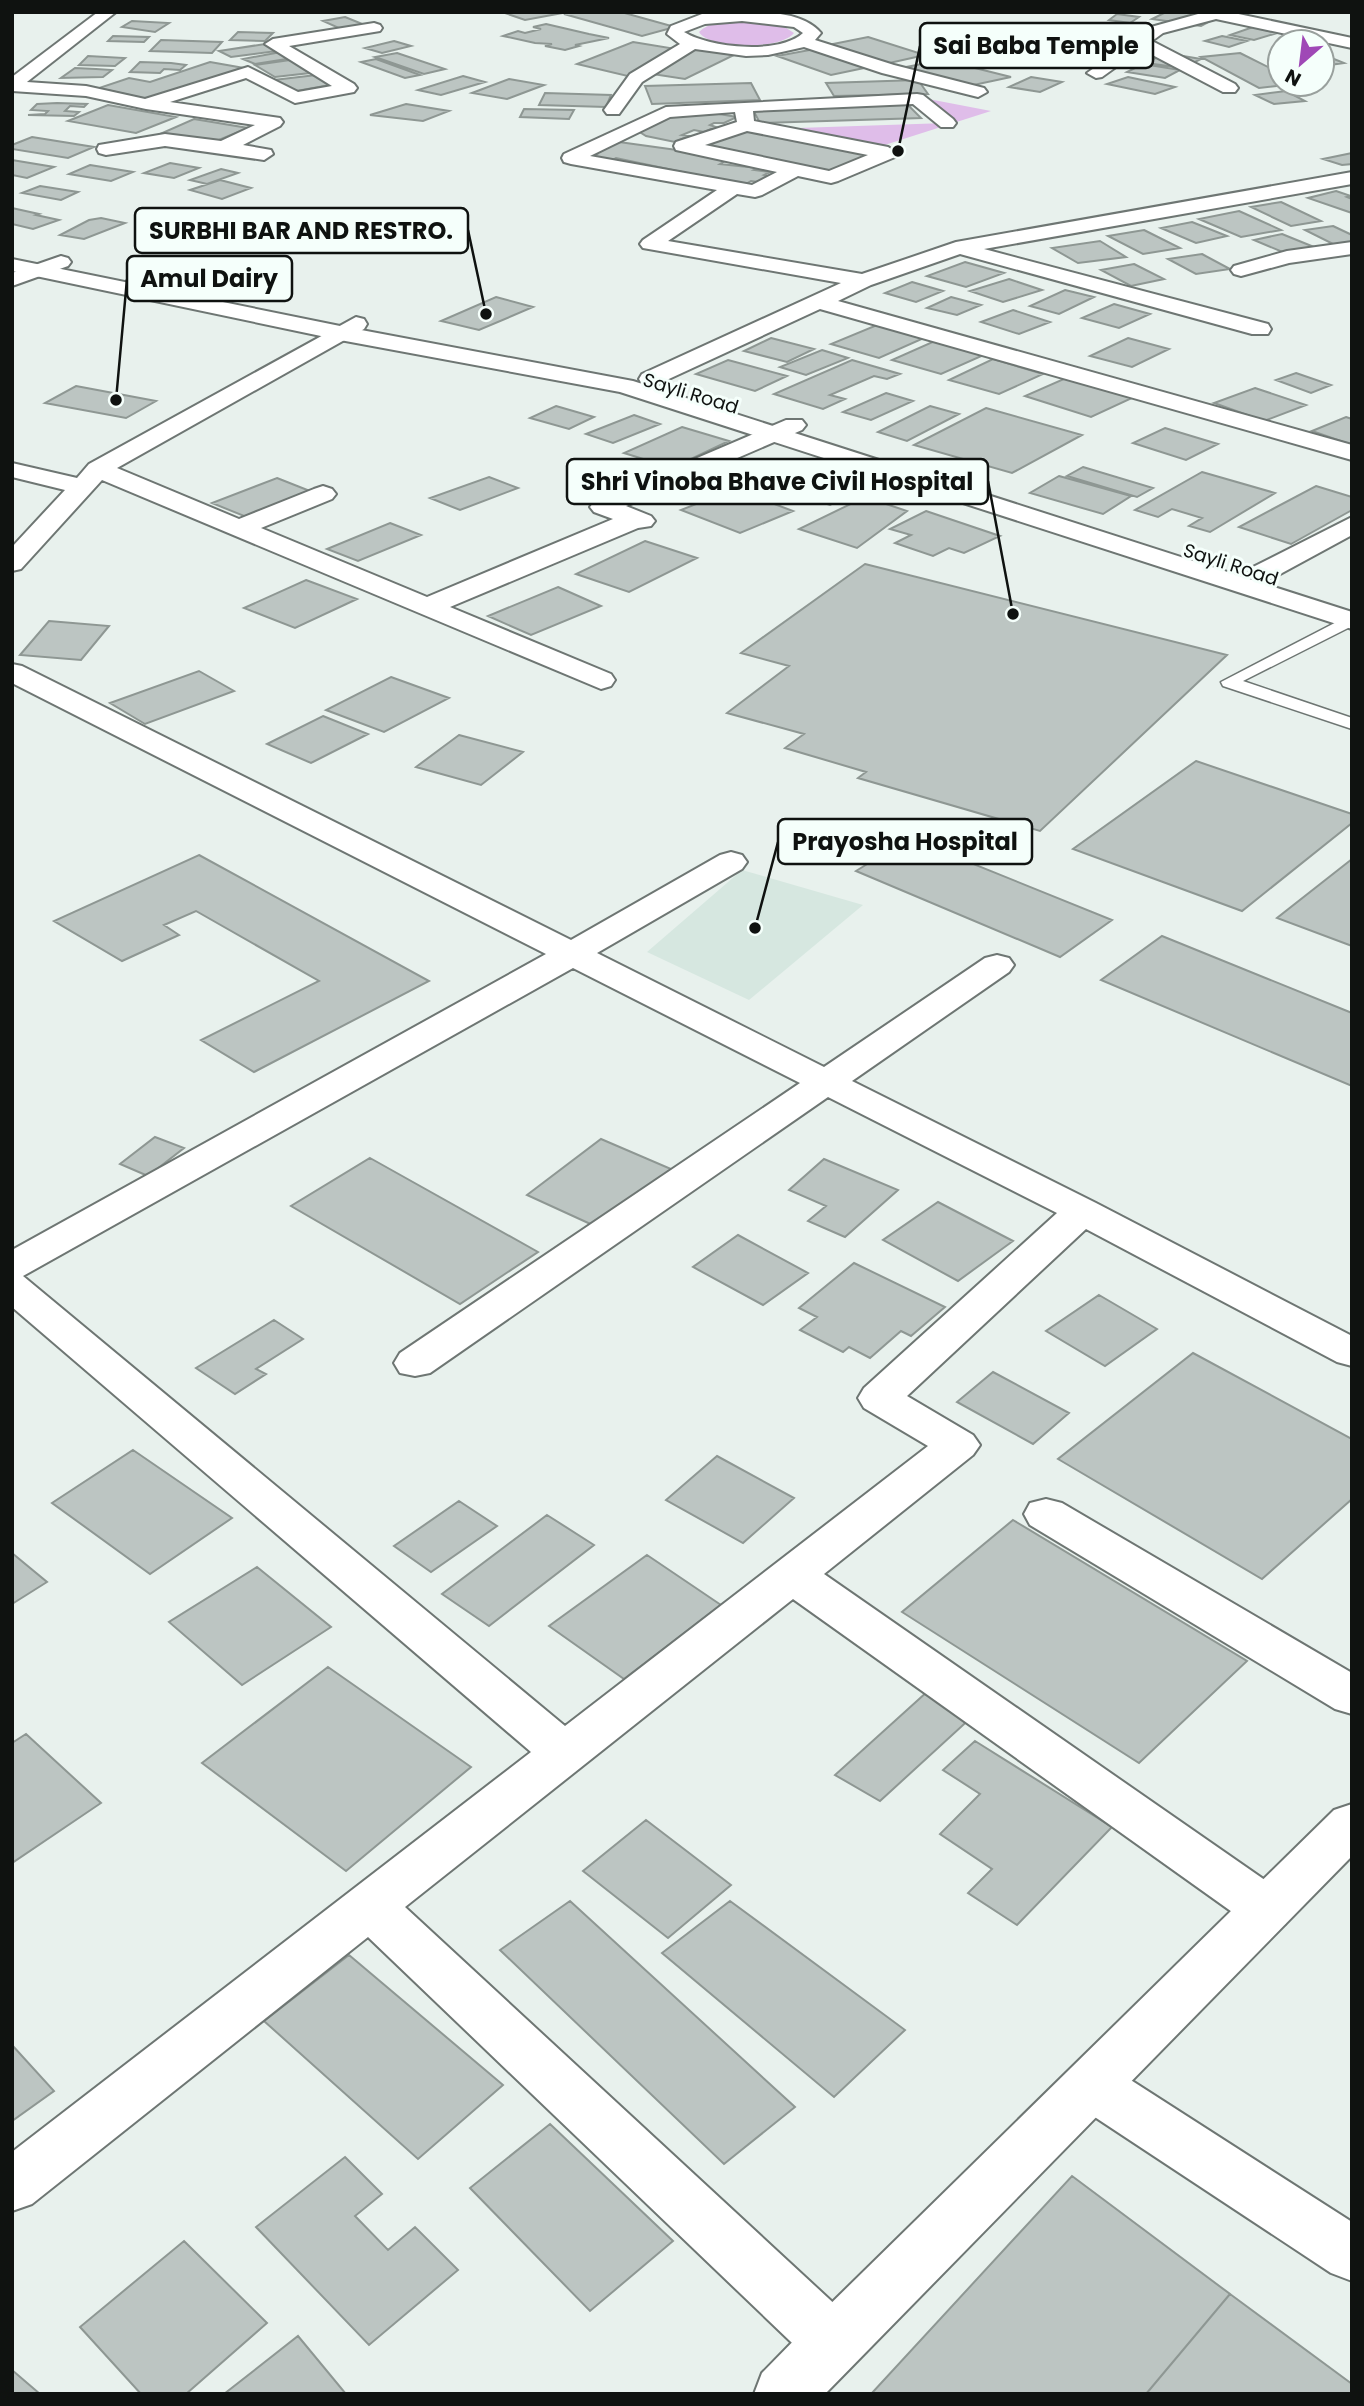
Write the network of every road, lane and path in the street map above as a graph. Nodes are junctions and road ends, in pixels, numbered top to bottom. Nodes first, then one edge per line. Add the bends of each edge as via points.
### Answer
1 (108, 12) edge
2 (1211, 13) edge
3 (788, 16) edge
4 (374, 27) dead end
5 (804, 42) junction
6 (1140, 42) junction
7 (1352, 43) edge
8 (691, 44) junction
9 (737, 51) junction
10 (769, 69) dead end
11 (1096, 74) dead end
12 (12, 85) edge
13 (802, 87) dead end
14 (1229, 88) dead end
15 (978, 92) dead end
16 (824, 99) dead end
17 (146, 104) junction
18 (613, 110) dead end
19 (744, 116) junction
20 (919, 124) dead end
21 (851, 126) dead end
22 (768, 129) junction
23 (617, 136) junction
24 (643, 140) dead end
25 (224, 147) junction
26 (106, 149) dead end
27 (264, 154) dead end
28 (795, 170) junction
29 (1352, 178) edge
30 (734, 187) junction
31 (956, 248) junction
32 (1352, 248) edge
33 (12, 250) edge
34 (61, 262) junction
35 (12, 265) edge
36 (1241, 270) dead end
37 (37, 271) junction
38 (12, 280) edge
39 (864, 281) junction
40 (817, 302) junction
41 (348, 329) junction
42 (1260, 329) dead end
43 (650, 379) junction
44 (794, 425) junction
45 (771, 434) junction
46 (1352, 453) edge
47 (12, 470) edge
48 (90, 477) junction
49 (323, 494) dead end
50 (1352, 525) edge
51 (239, 528) junction
52 (12, 563) edge
53 (1262, 573) junction
54 (427, 607) junction
55 (1351, 615) edge
56 (12, 672) edge
57 (601, 680) dead end
58 (1352, 724) edge
59 (731, 862) dead end
60 (572, 954) junction
61 (997, 965) dead end
62 (824, 1081) junction
63 (1082, 1211) junction
64 (12, 1267) edge
65 (12, 1286) edge
66 (1352, 1353) edge
67 (415, 1363) dead end
68 (1046, 1514) dead end
69 (791, 1574) junction
70 (1352, 1696) edge
71 (565, 1753) junction
72 (1352, 1825) edge
73 (370, 1906) junction
74 (1267, 1909) junction
75 (1092, 2085) junction
76 (12, 2186) edge
77 (1352, 2254) edge
78 (833, 2342) junction
79 (784, 2394) edge

1 - 12 street
2 - 6 street via 1157,30
2 - 7 street
3 - 5 street via 813,33
3 - 8 street via 721,16 686,23 675,34
4 - 17 street via 332,42 307,31 272,44 348,88 295,98 248,72
5 - 9 street
5 - 15 street
6 - 11 street
6 - 14 street
8 - 9 street
8 - 18 street via 636,78
9 - 10 street
12 - 17 street via 86,91
13 - 16 street
17 - 25 street via 274,122
19 - 20 street via 917,99 947,123
19 - 22 street
19 - 23 street via 666,112
19 - 28 street via 676,145
21 - 22 street
22 - 28 street via 888,153 831,177
23 - 24 street
23 - 30 street via 571,158
25 - 26 street via 165,139
25 - 27 street
28 - 30 street via 755,191
29 - 31 street
30 - 39 street via 650,244
31 - 39 street
31 - 42 street
32 - 36 street via 1287,257
33 - 34 street, Sayli Road
34 - 37 street
34 - 41 street, Sayli Road
35 - 37 street
37 - 38 street
37 - 41 street
39 - 40 street
40 - 43 street
40 - 46 street
41 - 43 street, Sayli Road via 534,355
41 - 45 street via 600,380
41 - 48 street
43 - 44 street, Sayli Road
44 - 45 street
44 - 53 street, Sayli Road
45 - 54 street via 603,507 639,520
45 - 55 street
47 - 48 street
48 - 51 street
48 - 52 street
49 - 51 street
50 - 53 street
51 - 54 street
53 - 55 street, Sayli Road
54 - 57 street
55 - 58 lane via 1229,682
56 - 60 street
59 - 60 street
60 - 62 street
60 - 64 street
61 - 62 street
62 - 63 street
62 - 67 street
63 - 66 street
63 - 69 street via 879,1398 958,1445
65 - 71 street
68 - 70 street
69 - 71 street
69 - 74 street
71 - 73 street
72 - 74 street
73 - 76 street
73 - 78 street
74 - 75 street
75 - 77 street
75 - 78 street
78 - 79 street

